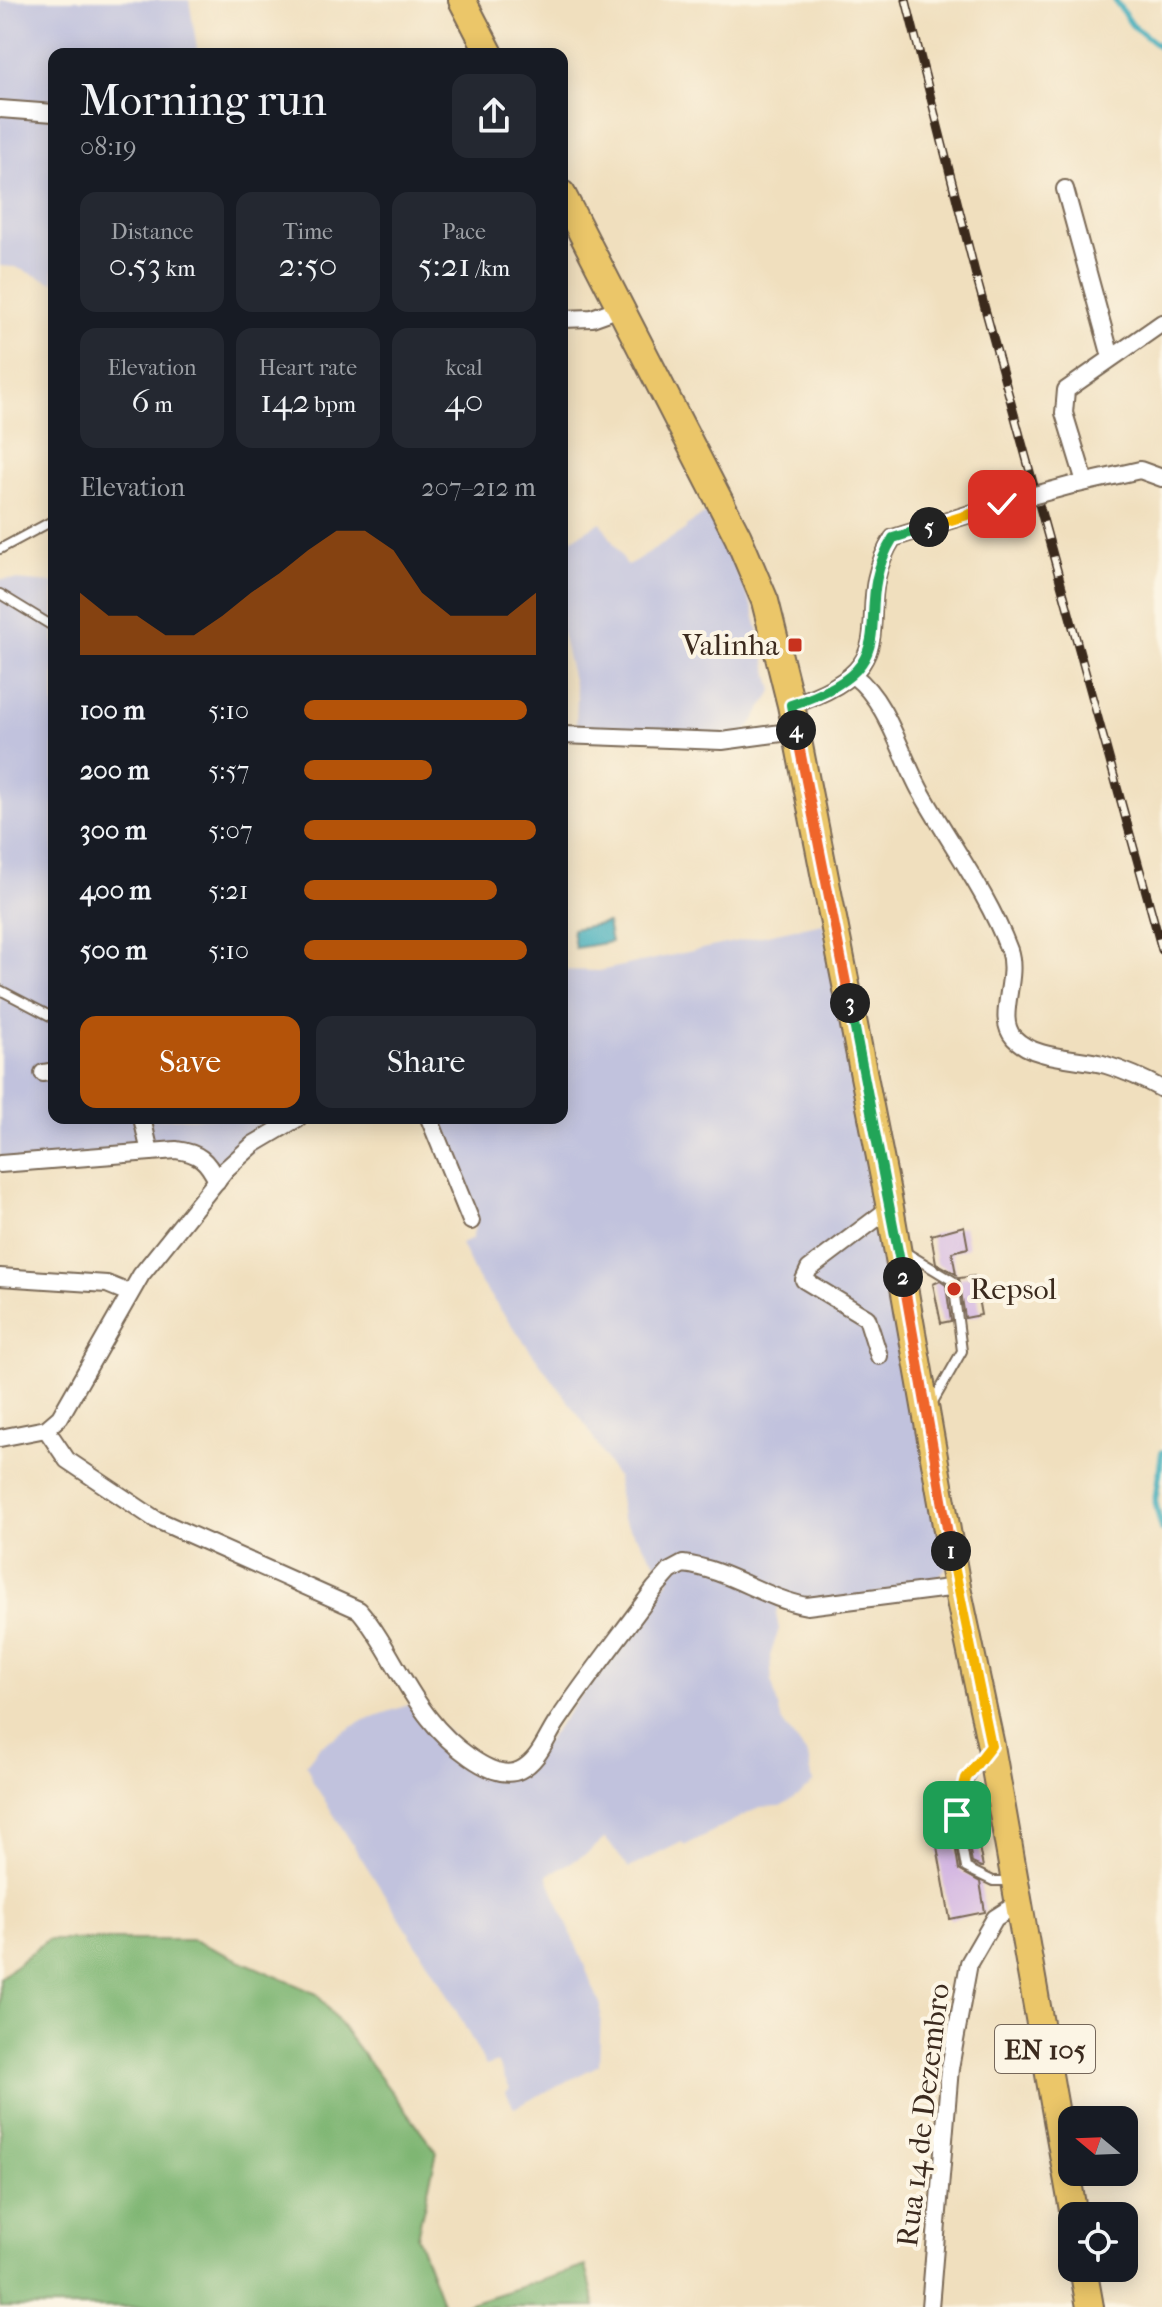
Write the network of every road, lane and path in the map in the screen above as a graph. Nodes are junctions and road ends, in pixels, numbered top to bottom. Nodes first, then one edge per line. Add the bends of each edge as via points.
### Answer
1 (462, 0) edge
2 (487, 48) edge
3 (0, 109) edge
4 (48, 113) edge
5 (1065, 189) dead end
6 (568, 206) edge
7 (620, 308) junction
8 (568, 319) edge
9 (1162, 323) edge
10 (1111, 357) junction
11 (1162, 478) edge
12 (1079, 484) junction
13 (48, 523) edge
14 (0, 549) edge
15 (0, 594) edge
16 (48, 623) edge
17 (854, 676) junction
18 (791, 705) junction
19 (796, 731) junction
20 (568, 735) edge
21 (0, 990) edge
22 (48, 1015) edge
23 (1162, 1089) edge
24 (143, 1124) edge
25 (288, 1124) edge
26 (431, 1124) edge
27 (150, 1152) junction
28 (0, 1164) edge
29 (217, 1181) junction
30 (890, 1208) junction
31 (471, 1221) dead end
32 (898, 1248) junction
33 (0, 1277) edge
34 (129, 1293) junction
35 (879, 1356) dead end
36 (928, 1410) junction
37 (46, 1429) junction
38 (0, 1438) edge
39 (957, 1587) junction
40 (991, 1746) junction
41 (1018, 1891) junction
42 (1072, 2202) edge
43 (1086, 2282) edge
44 (930, 2307) edge
45 (1090, 2307) edge

1 - 2 main road
3 - 4 street
5 - 10 street
6 - 7 main road, EN 105
7 - 8 street via 592,318
7 - 18 main road, EN 105 via 738,537 765,601
9 - 10 street
10 - 12 street via 1071,384 1063,397
11 - 12 street via 1140,470
12 - 17 street, bridge via 893,538 884,552 867,654
13 - 14 lane
15 - 16 lane
17 - 18 street via 831,692
17 - 23 street via 871,689 923,794 973,874 1008,950 1013,980 1006,1023 1012,1036 1026,1047 1108,1065
18 - 19 main road, EN 105
19 - 20 street via 722,741
19 - 30 main road, EN 105
21 - 22 lane
24 - 27 street
25 - 29 street via 254,1144
26 - 31 street
27 - 28 street
27 - 29 street via 193,1152 208,1161
29 - 34 street
30 - 32 main road, EN 105
30 - 35 street via 809,1269 804,1280 867,1318
32 - 36 main road, EN 105
32 - 36 lane via 953,1281 962,1351
33 - 34 street via 107,1284
34 - 37 street via 69,1406
36 - 39 main road, EN 105
37 - 38 street
37 - 39 street via 67,1460 155,1519 359,1610 428,1717 472,1759 499,1770 518,1772 533,1762 655,1588 683,1564 726,1574 785,1602 807,1606
39 - 40 main road, EN 105
40 - 41 main road, EN 105
40 - 41 lane via 966,1778 957,1815 966,1868
41 - 42 main road, EN 105
41 - 44 street, Rua 14 de Dezembro via 969,1963 950,2068
43 - 45 main road

